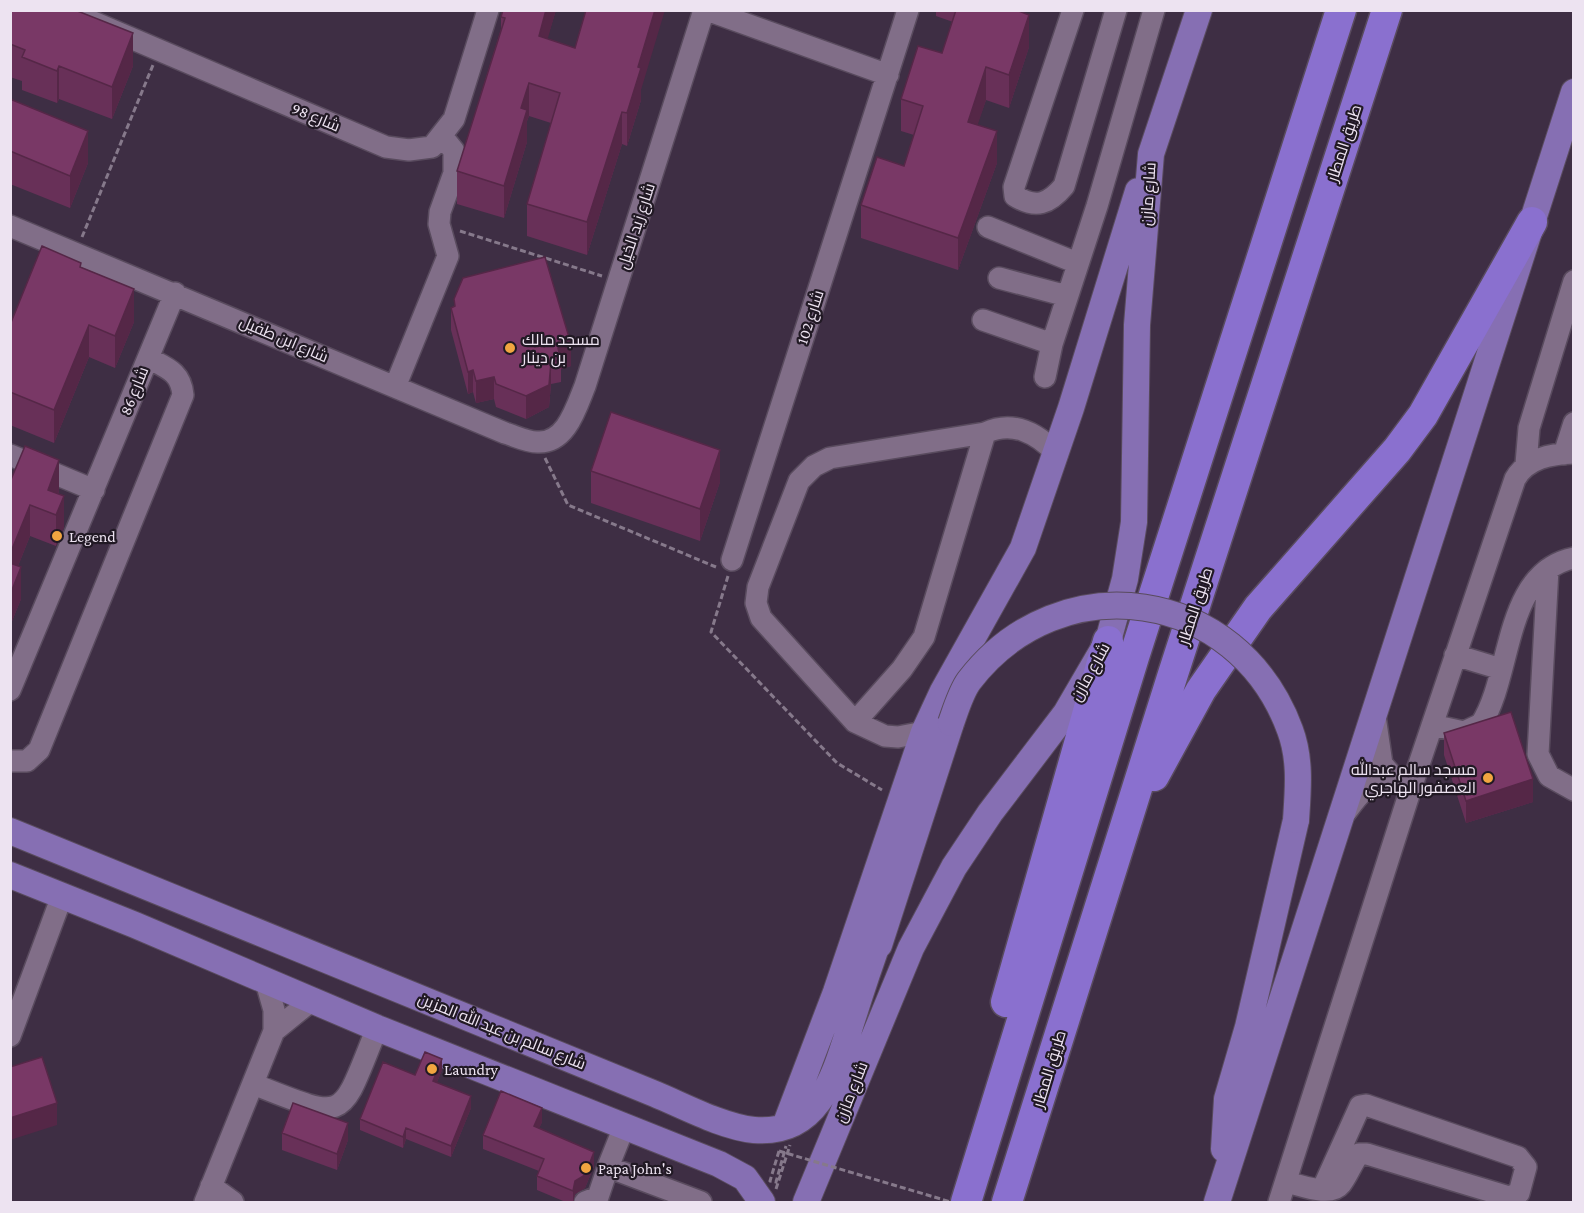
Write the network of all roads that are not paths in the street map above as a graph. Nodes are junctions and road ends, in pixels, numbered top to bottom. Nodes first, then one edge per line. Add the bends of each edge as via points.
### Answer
1 (65, 10) edge
2 (488, 10) edge
3 (705, 10) edge
4 (908, 10) edge
5 (1073, 10) edge
6 (1116, 10) edge
7 (1154, 10) edge
8 (1341, 10) edge
9 (1387, 10) edge
10 (1192, 12) edge
11 (104, 18) edge
12 (888, 75) junction
13 (1572, 102) edge
14 (442, 136) junction
15 (1151, 154) junction
16 (1532, 222) junction
17 (10, 226) edge
18 (987, 227) dead end
19 (1077, 263) junction
20 (999, 278) dead end
21 (1574, 281) edge
22 (175, 293) junction
23 (1067, 296) junction
24 (983, 320) dead end
25 (1052, 344) junction
26 (148, 358) junction
27 (1045, 377) dead end
28 (395, 387) junction
29 (1574, 423) edge
30 (986, 433) junction
31 (538, 443) joint
32 (1569, 453) edge
33 (1057, 454) junction
34 (10, 455) edge
35 (1526, 464) junction
36 (94, 490) junction
37 (1574, 558) edge
38 (730, 566) road end
39 (1548, 569) junction
40 (1108, 642) junction
41 (1455, 655) junction
42 (16, 661) edge
43 (1501, 669) junction
44 (10, 690) edge
45 (1375, 716) junction
46 (855, 722) junction
47 (1432, 725) junction
48 (924, 732) junction
49 (10, 761) edge
50 (1403, 782) junction
51 (1574, 790) edge
52 (1341, 819) junction
53 (10, 831) edge
54 (1123, 834) junction
55 (10, 875) edge
56 (157, 890) junction
57 (62, 896) junction
58 (135, 925) junction
59 (883, 928) junction
60 (267, 982) junction
61 (311, 1001) junction
62 (377, 1028) junction
63 (274, 1031) junction
64 (10, 1036) edge
65 (253, 1084) junction
66 (655, 1094) junction
67 (632, 1130) junction
68 (782, 1138) junction
69 (608, 1167) junction
70 (1286, 1182) junction
71 (969, 1191) edge
72 (208, 1194) edge
73 (1328, 1194) edge
74 (1219, 1197) edge
75 (808, 1198) edge
76 (762, 1201) edge
77 (233, 1203) edge
78 (585, 1203) edge
79 (701, 1203) edge
80 (1007, 1203) edge
81 (1279, 1203) edge

1 - 11 street, شارع 98
2 - 14 street via 454,119
3 - 12 street
3 - 31 street, شارع زيد الخيل via 585,386 573,416 558,436
4 - 12 street, شارع 102
5 - 6 street via 1014,187 1015,196 1026,203 1037,205 1052,200 1064,186
7 - 19 street
8 - 71 highway via 1134,657
9 - 54 highway, طريق المطار
10 - 15 main road, شارع مازن
11 - 14 street, شارع 98 via 159,50 386,147 432,147
12 - 38 street, شارع 102
13 - 16 main road
14 - 28 street via 454,151 454,173 439,224 448,256
15 - 33 main road
15 - 40 main road, شارع مازن via 1137,325 1134,522 1125,579
16 - 45 main road
16 - 54 highway via 1423,415 1258,608 1201,690
17 - 22 street, شارع ابن طفيل
18 - 19 street
19 - 23 street
20 - 23 street
21 - 35 street via 1529,428
22 - 26 street, شارع 86
22 - 28 street, شارع ابن طفيل
23 - 25 street
24 - 25 street
25 - 27 street
26 - 36 street, شارع 86
26 - 49 street via 176,372 183,394 39,750 27,761
28 - 31 street, شارع ابن طفيل via 505,434
29 - 32 street
30 - 33 street via 999,427 1021,430
30 - 46 street via 924,636 902,669
30 - 46 street via 830,458 814,466 799,481 758,587 757,611
32 - 35 street
33 - 48 main road via 1023,548
34 - 36 street
35 - 41 street via 1515,479
36 - 42 street, شارع 86
37 - 39 street
39 - 43 street via 1524,598
39 - 51 street via 1538,754 1549,776
40 - 71 highway via 973,1122
40 - 75 main road, شارع مازن via 1066,713 954,867 911,948
41 - 43 street
41 - 47 street
42 - 44 street, شارع 86
43 - 47 street via 1485,718 1476,728 1464,732
45 - 50 street via 1382,764
45 - 52 main road
46 - 48 street via 885,736
47 - 50 street
48 - 68 main road
50 - 52 street via 1385,778 1368,786
50 - 70 street
52 - 74 main road
53 - 56 main road, شارع سالم بن عبد الله المزين
54 - 80 highway, طريق المطار
55 - 57 main road
56 - 58 main road via 157,913 147,922
56 - 66 main road, شارع سالم بن عبد الله المزين
57 - 58 main road
57 - 64 street
58 - 60 main road
59 - 68 main road, شارع سالم بن عبد الله المزين via 831,1083 809,1113
59 - 74 main road, bridge via 967,683 997,649 1034,624 1077,609 1121,604 1166,611 1207,628 1243,655 1272,690 1291,731 1297,764 1296,820 1248,1027 1227,1099
59 - 75 main road
60 - 61 main road
60 - 63 street
61 - 62 main road
61 - 63 street
62 - 65 street via 352,1091 338,1107 315,1108
62 - 67 main road
63 - 65 street
65 - 72 street
66 - 67 main road via 666,1110 659,1128 650,1133
66 - 68 main road, شارع سالم بن عبد الله المزين via 740,1128
67 - 69 street
67 - 76 main road via 745,1178
69 - 78 street via 598,1197
69 - 79 street
70 - 73 street
70 - 81 street
72 - 77 street
73 - 73 street via 1340,1185 1359,1154 1509,1197 1520,1193 1526,1167 1518,1157 1366,1105 1360,1106

